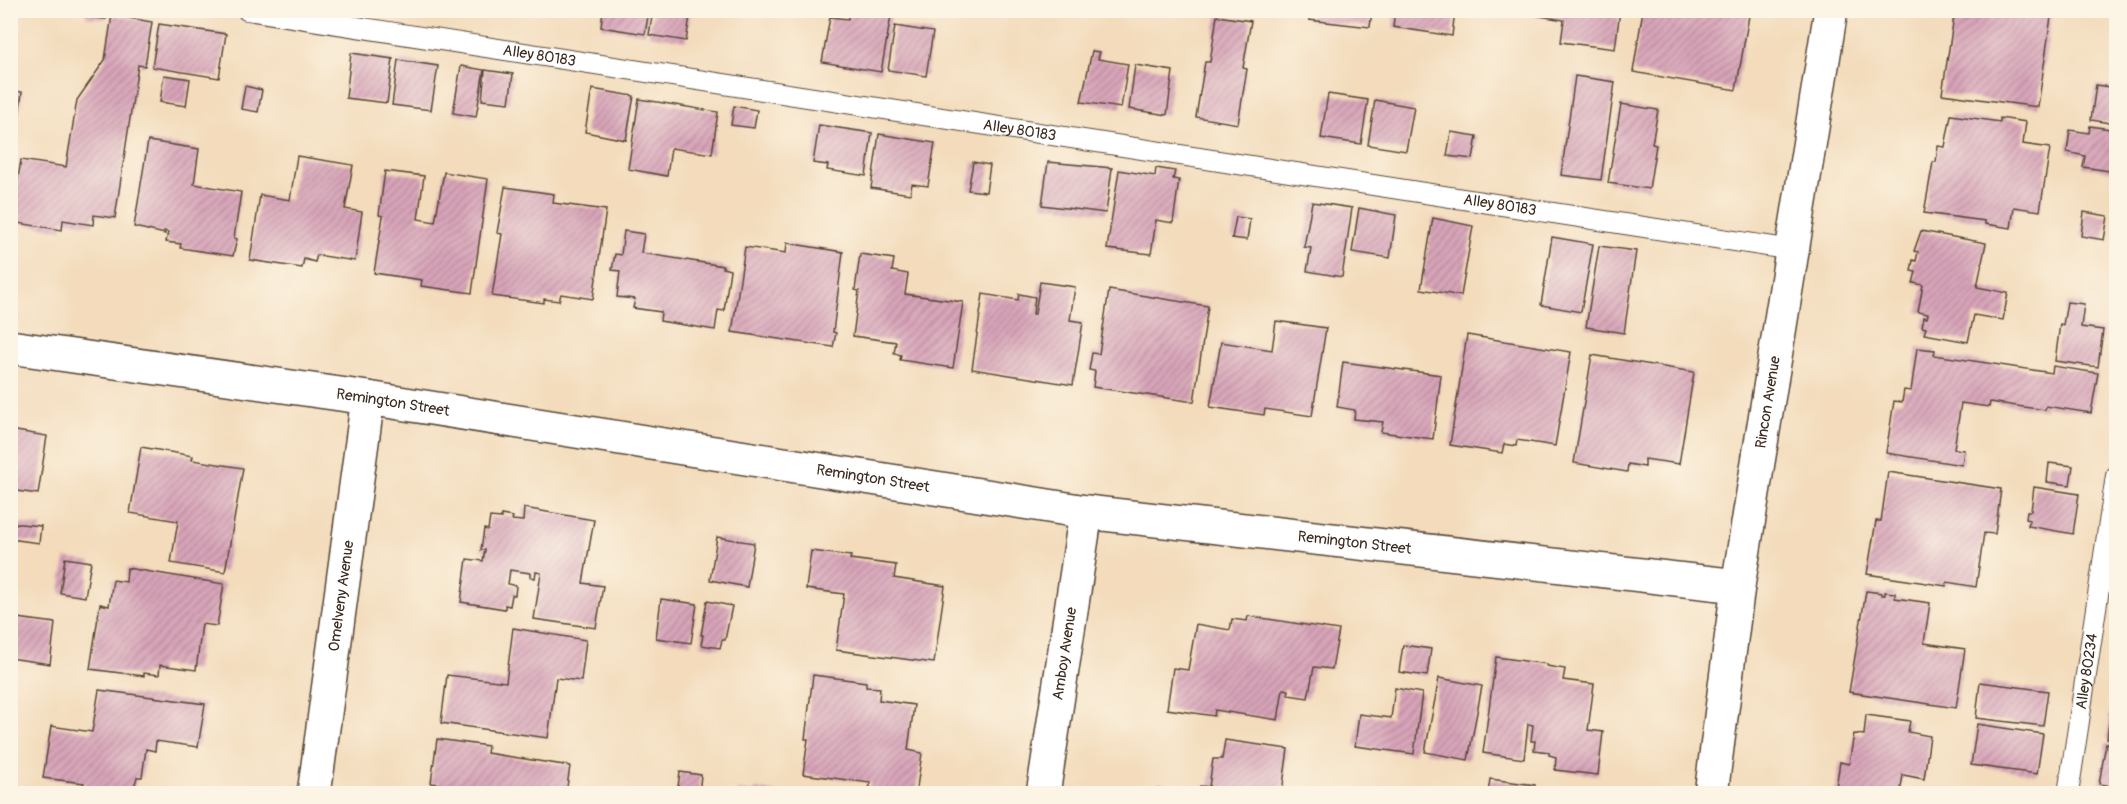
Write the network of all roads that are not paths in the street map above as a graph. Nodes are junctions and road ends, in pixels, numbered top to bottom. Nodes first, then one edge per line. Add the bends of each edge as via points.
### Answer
1 (247, 10) edge
2 (1831, 10) edge
3 (1792, 250) junction
4 (10, 347) edge
5 (368, 398) junction
6 (2116, 476) edge
7 (1086, 512) junction
8 (1738, 586) junction
9 (314, 794) edge
10 (1043, 794) edge
11 (1711, 794) edge
12 (2068, 794) edge

1 - 3 lane, Alley 80183
2 - 3 street, Rincon Avenue
3 - 8 street, Rincon Avenue
4 - 5 street, Remington Street
5 - 7 street, Remington Street
5 - 9 street, Omelveny Avenue
6 - 12 lane, Alley 80234
7 - 8 street, Remington Street
7 - 10 street, Amboy Avenue
8 - 11 street, Rincon Avenue

